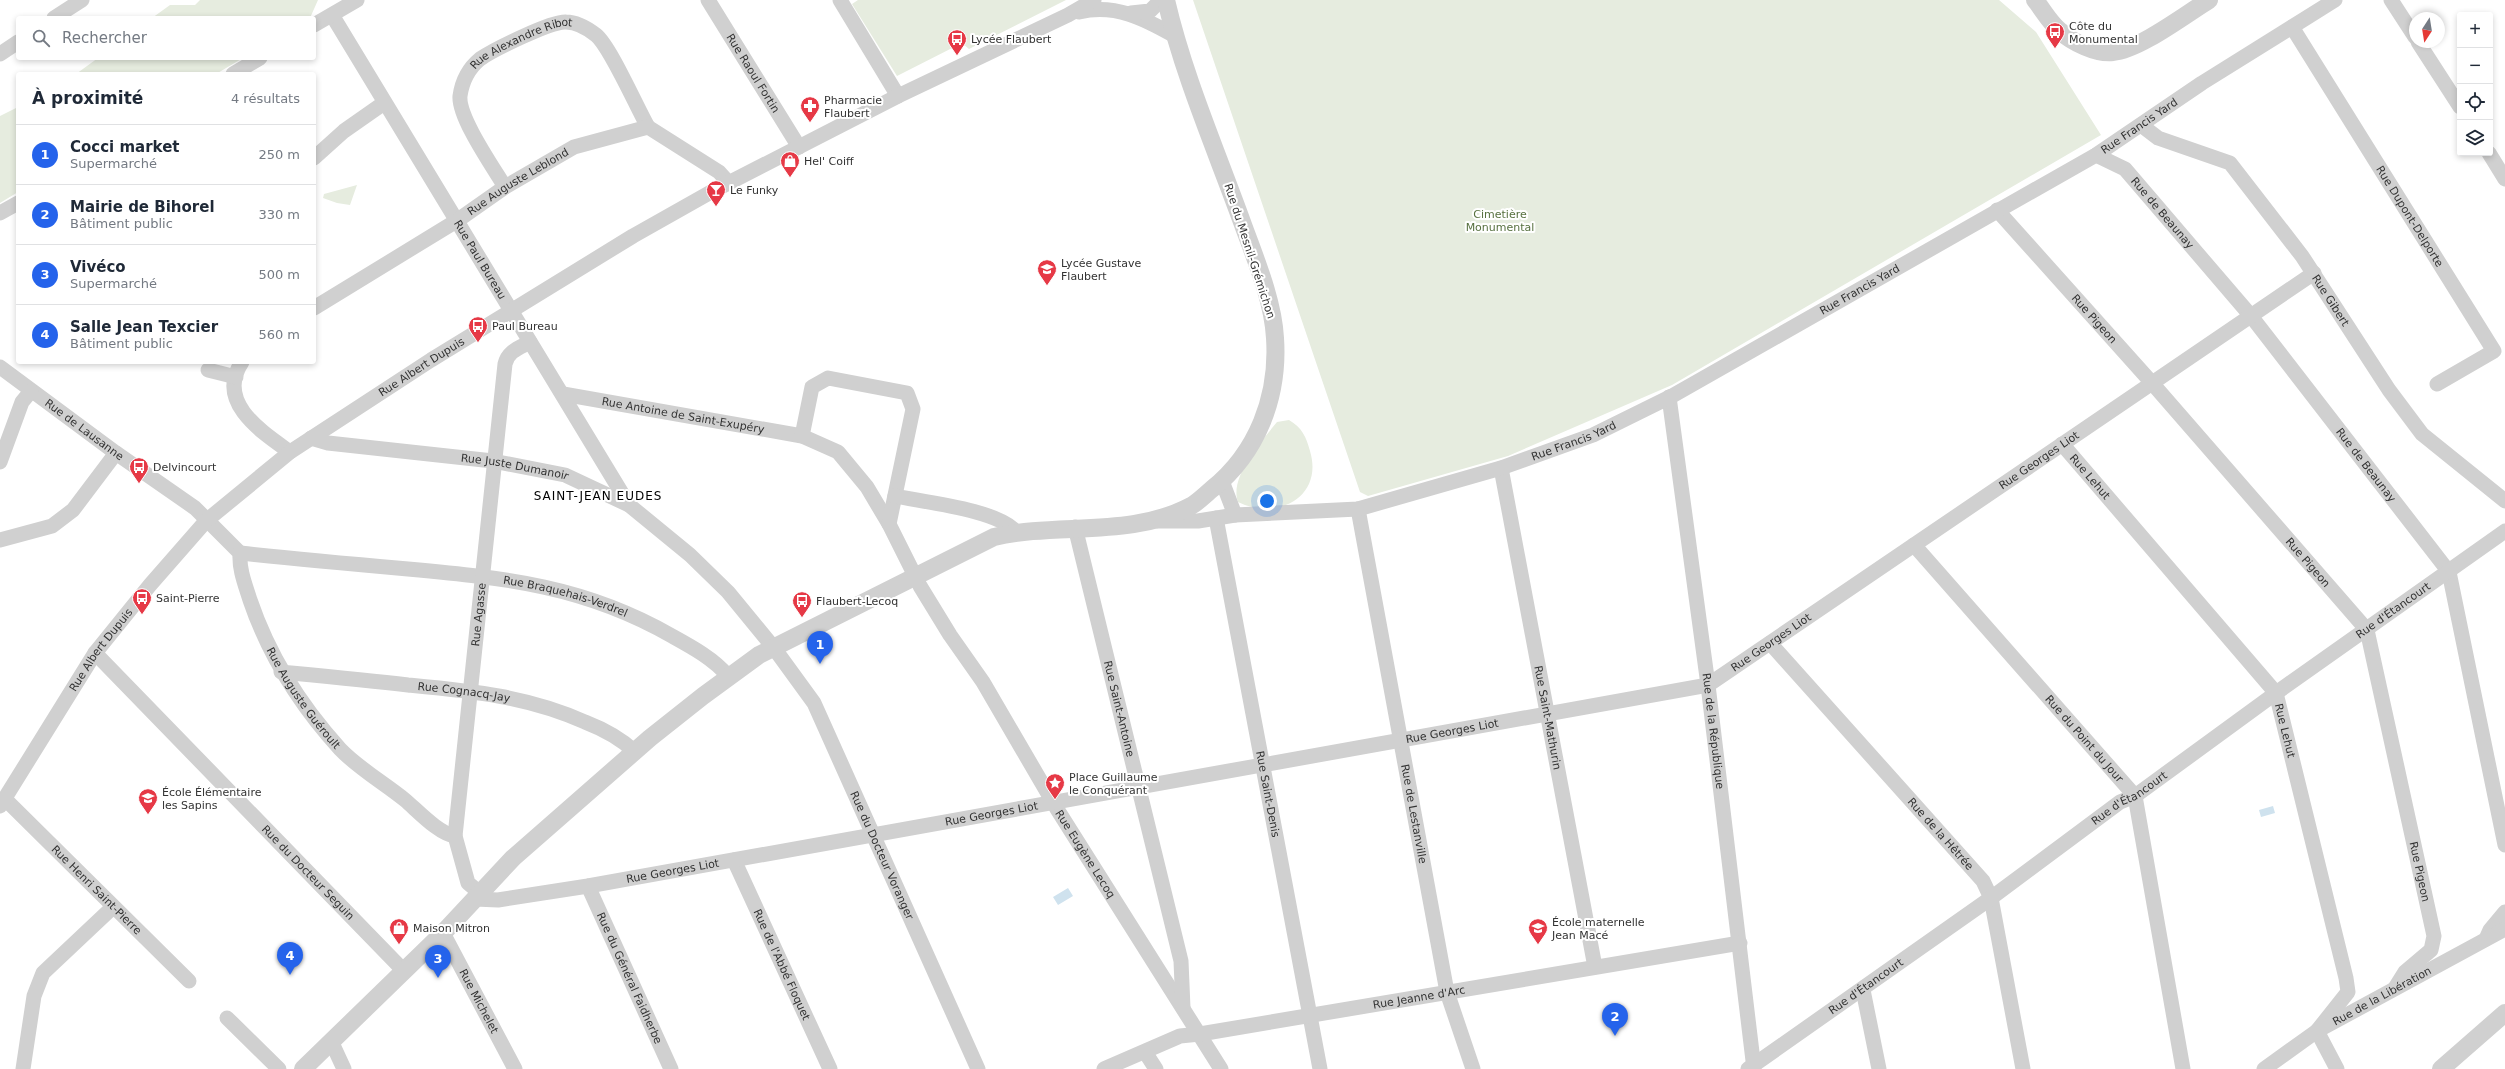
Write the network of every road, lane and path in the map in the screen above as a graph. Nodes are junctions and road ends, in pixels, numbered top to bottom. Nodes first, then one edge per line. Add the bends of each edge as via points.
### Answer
1 (82, 0) edge
2 (357, 0) edge
3 (708, 0) edge
4 (840, 0) edge
5 (1094, 0) edge
6 (1161, 0) edge
7 (1166, 0) edge
8 (2034, 0) edge
9 (2209, 0) edge
10 (2335, 0) edge
11 (2392, 0) edge
12 (1130, 13) junction
13 (332, 15) junction
14 (1068, 15) junction
15 (57, 16) edge
16 (316, 24) edge
17 (2292, 27) junction
18 (2409, 27) edge
19 (1175, 36) junction
20 (16, 43) edge
21 (2422, 48) edge
22 (0, 54) edge
23 (257, 60) edge
24 (236, 72) edge
25 (898, 96) junction
26 (2457, 102) edge
27 (384, 103) junction
28 (2141, 125) junction
29 (648, 127) junction
30 (799, 147) junction
31 (2096, 155) junction
32 (316, 156) edge
33 (2491, 156) edge
34 (2505, 179) edge
35 (728, 182) junction
36 (505, 187) junction
37 (16, 203) edge
38 (1997, 210) junction
39 (0, 213) edge
40 (458, 220) junction
41 (2314, 273) junction
42 (316, 307) edge
43 (511, 311) junction
44 (2250, 316) junction
45 (530, 342) junction
46 (241, 364) edge
47 (0, 367) edge
48 (208, 370) dead end
49 (236, 377) junction
50 (2152, 382) junction
51 (2437, 384) dead end
52 (31, 392) junction
53 (563, 394) junction
54 (1669, 397) junction
55 (802, 436) junction
56 (311, 438) junction
57 (2062, 444) junction
58 (290, 452) junction
59 (116, 453) junction
60 (493, 461) junction
61 (0, 462) edge
62 (1501, 468) junction
63 (1222, 481) junction
64 (895, 496) junction
65 (2505, 501) edge
66 (1194, 503) junction
67 (629, 505) junction
68 (1355, 510) junction
69 (1235, 515) junction
70 (1212, 519) junction
71 (206, 521) junction
72 (1152, 521) junction
73 (889, 524) junction
74 (1076, 527) junction
75 (2505, 531) edge
76 (1016, 532) junction
77 (0, 540) edge
78 (1914, 545) junction
79 (240, 553) junction
80 (2448, 572) junction
81 (916, 575) junction
82 (481, 576) junction
83 (2366, 630) junction
84 (1770, 642) junction
85 (774, 648) junction
86 (95, 653) junction
87 (281, 672) junction
88 (728, 676) junction
89 (1708, 685) junction
90 (470, 691) junction
91 (2276, 693) junction
92 (1549, 714) junction
93 (1402, 741) junction
94 (634, 751) junction
95 (1262, 766) junction
96 (1138, 787) junction
97 (2134, 796) junction
98 (2, 802) edge
99 (1054, 803) junction
100 (873, 835) junction
101 (455, 836) junction
102 (2505, 845) edge
103 (734, 860) junction
104 (588, 886) junction
105 (478, 896) junction
106 (1991, 898) junction
107 (113, 907) junction
108 (2505, 912) edge
109 (2505, 929) edge
110 (443, 933) junction
111 (2485, 942) junction
112 (1740, 943) junction
113 (1181, 961) junction
114 (1596, 967) junction
115 (404, 971) junction
116 (1161, 973) junction
117 (189, 981) dead end
118 (2394, 988) junction
119 (1863, 990) junction
120 (1447, 992) junction
121 (1184, 1009) junction
122 (2505, 1013) edge
123 (1310, 1015) junction
124 (227, 1018) dead end
125 (2317, 1031) junction
126 (1200, 1034) junction
127 (332, 1043) junction
128 (1145, 1052) junction
129 (1752, 1068) edge
130 (23, 1069) edge
131 (279, 1069) edge
132 (303, 1069) edge
133 (344, 1069) edge
134 (515, 1069) edge
135 (671, 1069) edge
136 (830, 1069) edge
137 (978, 1069) edge
138 (1104, 1069) edge
139 (1156, 1069) edge
140 (1221, 1069) edge
141 (1320, 1069) edge
142 (1473, 1069) edge
143 (1879, 1069) edge
144 (2023, 1069) edge
145 (2183, 1069) edge
146 (2264, 1069) edge
147 (2337, 1069) edge
148 (2441, 1069) edge

1 - 15 street
2 - 13 street
3 - 30 street, Rue Raoul Fortin
4 - 25 street
5 - 14 street, Rue Albert Dupuis
6 - 12 street, Rue Albert Dupuis via 1150,11
7 - 19 street, Rue du Mesnil-Grémichon
8 - 9 street via 2059,30 2088,48 2112,52 2138,44
10 - 17 street, Rue Francis Yard
11 - 18 street
12 - 14 street, Rue Albert Dupuis via 1105,9
12 - 19 street, Rue Albert Dupuis
13 - 16 street
13 - 27 street, Rue Paul Bureau
14 - 25 street, Rue Albert Dupuis
17 - 28 street, Rue Francis Yard via 2202,83
17 - 51 street, Rue Dupont-Delporte via 2494,351
19 - 63 street, Rue du Mesnil-Grémichon via 1248,239 1271,310 1275,338 1272,387 1262,424 1235,470
20 - 22 street
21 - 26 street
23 - 24 street
25 - 30 street, Rue Albert Dupuis
27 - 32 street via 344,131
27 - 40 street, Rue Paul Bureau
28 - 31 street, Rue Francis Yard
28 - 41 street, Rue Gibert via 2158,138 2230,163
29 - 35 street via 719,172
29 - 36 street, Rue Auguste Leblond via 574,147
29 - 36 street, Rue Alexandre Ribot via 608,50 597,36 582,25 565,22 549,24 480,60 464,79 460,96 461,111
30 - 35 street, Rue Albert Dupuis
31 - 38 street, Rue Francis Yard
31 - 44 street, Rue de Beaunay via 2125,169
33 - 34 street
35 - 43 street, Rue Albert Dupuis via 632,236
36 - 40 street, Rue Auguste Leblond
37 - 39 street
38 - 50 street, Rue Pigeon
38 - 54 street, Rue Francis Yard
40 - 42 street, Rue Auguste Leblond
40 - 43 street, Rue Paul Bureau
41 - 44 street, Rue Georges Liot
41 - 65 street, Rue Gibert via 2376,371 2422,434
43 - 45 street, Rue Paul Bureau
43 - 56 street, Rue Albert Dupuis
44 - 50 street, Rue Georges Liot
44 - 80 street, Rue de Beaunay
45 - 53 street, Rue Paul Bureau
45 - 60 street, Rue Agasse via 507,356
46 - 49 street
47 - 52 street, Rue de Lausanne
48 - 49 street
49 - 58 street via 235,387 240,410 257,429
50 - 57 street, Rue Georges Liot
50 - 83 street, Rue Pigeon
52 - 59 street, Rue de Lausanne
52 - 61 street via 22,402
53 - 55 street, Rue Antoine de Saint-Exupéry
53 - 67 street, Rue Paul Bureau
54 - 62 street, Rue Francis Yard via 1593,435
54 - 89 street, Rue de la République
55 - 64 street via 812,386 828,378 907,393 913,409
55 - 73 street, Rue Antoine de Saint-Exupéry via 838,452 867,487
56 - 58 street, Rue Albert Dupuis
56 - 60 street, Rue Juste Dumanoir via 328,443
57 - 78 street, Rue Georges Liot
57 - 91 street, Rue Lehut
58 - 71 street, Rue Albert Dupuis
59 - 71 street, Rue de Lausanne via 195,508
59 - 77 street via 73,510 52,526
60 - 67 street, Rue Juste Dumanoir via 565,475
60 - 82 street, Rue Agasse
62 - 68 street, Rue Francis Yard
62 - 92 street, Rue Saint-Mathurin
63 - 66 street, Rue du Mesnil-Grémichon
63 - 69 street
64 - 73 street
64 - 76 street via 985,514 1009,523
66 - 70 street
66 - 72 street, Rue du Mesnil-Grémichon
67 - 85 street, Rue Juste Dumanoir via 690,555 728,592
68 - 69 street, Rue Francis Yard
68 - 93 street, Rue de Lestanville
69 - 70 street, Rue Francis Yard
70 - 72 street, Rue Francis Yard
70 - 95 street, Rue Saint-Denis
71 - 79 street
71 - 86 street, Rue Albert Dupuis
72 - 74 street, Rue du Mesnil-Grémichon
73 - 81 street, Rue Antoine de Saint-Exupéry
74 - 76 street, Rue du Mesnil-Grémichon
74 - 96 street, Rue Saint-Antoine
75 - 80 street, Rue d'Étancourt
76 - 81 street, Rue du Mesnil-Grémichon via 994,536
78 - 84 street, Rue Georges Liot
78 - 97 street, Rue du Point du Jour
79 - 82 street, Rue Braquehais-Verdrel
79 - 87 street, Rue Auguste Guéroult via 239,567 258,624
80 - 83 street, Rue d'Étancourt
80 - 102 street, Rue de Beaunay
81 - 85 street, Rue du Mesnil-Grémichon
81 - 99 street, Rue Eugène Lecoq via 920,586 983,682
82 - 88 street, Rue Braquehais-Verdrel via 533,583 575,593 615,607 649,622 685,643 718,665
82 - 90 street, Rue Agasse
83 - 91 street, Rue d'Étancourt
83 - 118 street, Rue Pigeon via 2434,936 2431,950 2405,972
84 - 89 street, Rue Georges Liot
84 - 106 street, Rue de la Hêtrée via 1982,882
85 - 88 street, Rue du Mesnil-Grémichon
85 - 100 street, Rue du Docteur Voranger via 814,703
86 - 98 street, Rue Albert Dupuis
86 - 115 street, Rue du Docteur Seguin
87 - 90 street, Rue Cognacq-Jay
87 - 101 street, Rue Auguste Guéroult via 304,706 341,750 445,834
88 - 94 street, Rue du Mesnil-Grémichon
89 - 92 street, Rue Georges Liot
89 - 112 street, Rue de la République
90 - 94 street, Rue Cognacq-Jay via 521,699 564,712 599,728
90 - 101 street, Rue Agasse
91 - 97 street, Rue d'Étancourt
91 - 125 street, Rue Lehut via 2348,992
92 - 93 street, Rue Georges Liot
92 - 114 street, Rue Saint-Mathurin
93 - 95 street, Rue Georges Liot
93 - 120 street, Rue de Lestanville
94 - 105 street, Rue du Mesnil-Grémichon via 513,858
95 - 96 street, Rue Georges Liot
95 - 123 street, Rue Saint-Denis
96 - 99 street, Rue Georges Liot
96 - 113 street, Rue Saint-Antoine
97 - 106 street, Rue d'Étancourt via 2120,802
97 - 145 street
98 - 107 street, Rue Henri Saint-Pierre
99 - 100 street, Rue Georges Liot
99 - 116 street, Rue Eugène Lecoq
100 - 103 street, Rue Georges Liot
100 - 137 street, Rue du Docteur Voranger
101 - 105 street, Rue Agasse via 468,882
103 - 104 street, Rue Georges Liot
103 - 136 street, Rue de l'Abbé Floquet
104 - 105 street, Rue Georges Liot via 498,900
104 - 135 street, Rue du Général Faidherbe
105 - 110 street, Rue du Mesnil-Grémichon
106 - 119 street, Rue d'Étancourt
106 - 144 street, Rue de la Hêtrée
107 - 117 street, Rue Henri Saint-Pierre
107 - 130 street via 42,973 34,996
108 - 111 street via 2490,930
109 - 111 street, Rue de la Libération
110 - 115 street, Rue du Mesnil-Grémichon
110 - 134 street, Rue Michelet
111 - 118 street, Rue de la Libération
112 - 114 street, Rue Jeanne d'Arc
112 - 129 street, Rue de la République
113 - 116 street
113 - 121 street, Rue Saint-Antoine
114 - 120 street, Rue Jeanne d'Arc
115 - 127 street, Rue du Mesnil-Grémichon
116 - 121 street, Rue Eugène Lecoq
118 - 125 street, Rue de la Libération
119 - 129 street, Rue d'Étancourt
119 - 143 street
120 - 123 street, Rue Jeanne d'Arc
120 - 142 street, Rue de Lestanville
121 - 126 street, Rue Eugène Lecoq
122 - 148 street
123 - 126 street, Rue Jeanne d'Arc
123 - 141 street, Rue Saint-Denis
124 - 131 street
125 - 146 street, Rue de la Libération
125 - 147 street
126 - 128 street, Rue Jeanne d'Arc via 1180,1036
126 - 140 street, Rue Eugène Lecoq
127 - 132 street, Rue du Mesnil-Grémichon
127 - 133 street
128 - 138 street, Rue Jeanne d'Arc
128 - 139 street

